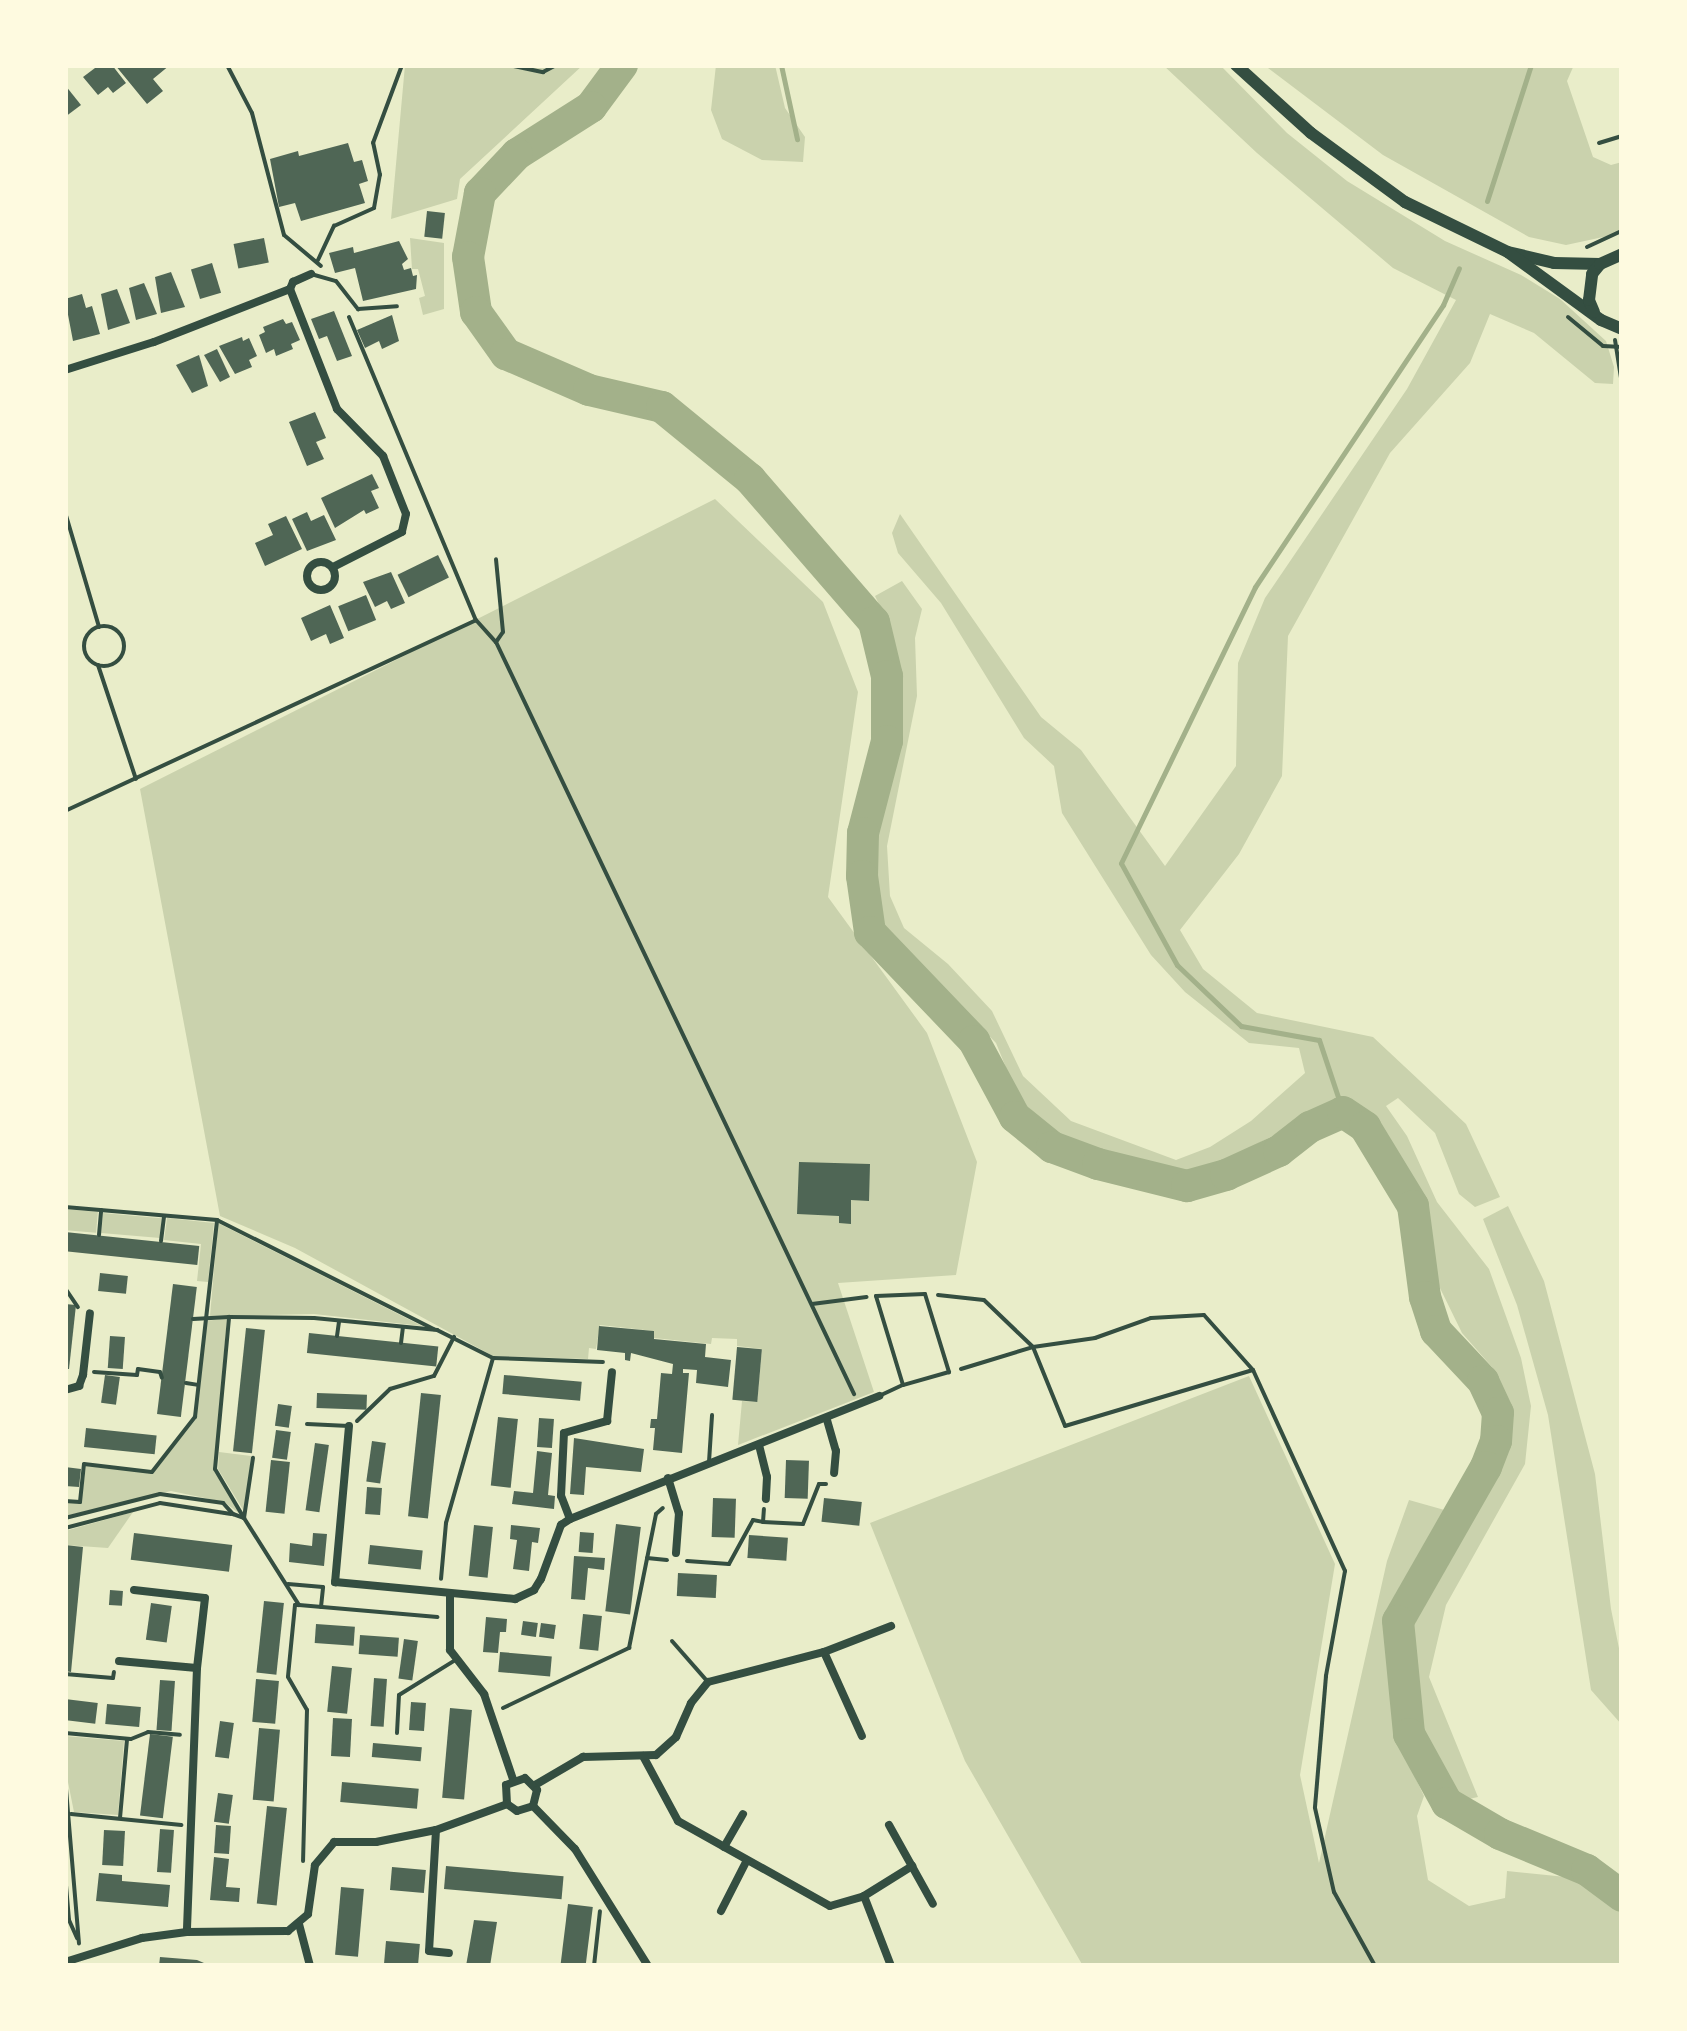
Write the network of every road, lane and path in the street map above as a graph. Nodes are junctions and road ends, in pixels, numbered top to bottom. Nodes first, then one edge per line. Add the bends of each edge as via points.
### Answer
1 (227, 65) edge
2 (402, 65) edge
3 (509, 65) edge
4 (556, 65) edge
5 (1236, 65) edge
6 (1622, 136) edge
7 (1600, 143) dead end
8 (1622, 232) edge
9 (1574, 250) dead end
10 (1508, 252) junction
11 (1614, 255) edge
12 (318, 260) junction
13 (311, 274) joint
14 (326, 275) junction
15 (290, 289) junction
16 (397, 306) dead end
17 (1558, 308) dead end
18 (1594, 312) junction
19 (348, 314) dead end
20 (1622, 329) edge
21 (1622, 347) edge
22 (1616, 355) dead end
23 (65, 370) edge
24 (1622, 384) edge
25 (65, 512) edge
26 (496, 559) dead end
27 (333, 568) dead end
28 (476, 620) junction
29 (99, 627) junction
30 (496, 642) junction
31 (98, 665) junction
32 (136, 779) junction
33 (65, 811) edge
34 (65, 1207) edge
35 (101, 1210) junction
36 (164, 1216) junction
37 (216, 1220) junction
38 (98, 1235) dead end
39 (161, 1241) dead end
40 (65, 1288) edge
41 (925, 1294) junction
42 (876, 1296) junction
43 (810, 1304) junction
44 (90, 1313) joint
45 (229, 1316) junction
46 (193, 1318) dead end
47 (205, 1320) junction
48 (340, 1321) junction
49 (404, 1327) junction
50 (437, 1330) junction
51 (337, 1336) dead end
52 (454, 1337) junction
53 (401, 1343) dead end
54 (1033, 1347) junction
55 (493, 1358) junction
56 (1253, 1370) junction
57 (84, 1371) junction
58 (612, 1372) joint
59 (950, 1372) junction
60 (162, 1378) dead end
61 (186, 1383) dead end
62 (198, 1384) junction
63 (903, 1385) junction
64 (65, 1390) edge
65 (879, 1396) joint
66 (858, 1403) junction
67 (712, 1415) dead end
68 (827, 1420) junction
69 (307, 1424) dead end
70 (350, 1426) junction
71 (759, 1445) junction
72 (253, 1458) dead end
73 (709, 1462) junction
74 (834, 1474) joint
75 (668, 1478) junction
76 (674, 1498) junction
77 (766, 1499) joint
78 (65, 1501) edge
79 (233, 1514) junction
80 (65, 1518) edge
81 (244, 1518) junction
82 (570, 1519) junction
83 (763, 1522) junction
84 (65, 1528) edge
85 (676, 1553) dead end
86 (647, 1558) junction
87 (286, 1584) junction
88 (323, 1587) dead end
89 (134, 1590) dead end
90 (445, 1594) junction
91 (299, 1606) junction
92 (448, 1618) junction
93 (890, 1626) dead end
94 (672, 1641) dead end
95 (824, 1652) junction
96 (457, 1658) junction
97 (119, 1661) joint
98 (197, 1668) junction
99 (65, 1674) edge
100 (708, 1682) junction
101 (492, 1714) junction
102 (65, 1734) edge
103 (397, 1734) dead end
104 (195, 1736) junction
105 (862, 1736) dead end
106 (128, 1739) junction
107 (643, 1756) junction
108 (65, 1777) edge
109 (513, 1779) junction
110 (535, 1785) junction
111 (507, 1804) junction
112 (533, 1806) junction
113 (71, 1814) junction
114 (743, 1814) dead end
115 (120, 1818) junction
116 (890, 1825) dead end
117 (191, 1826) junction
118 (436, 1830) junction
119 (724, 1847) junction
120 (74, 1853) junction
121 (65, 1857) edge
122 (747, 1860) junction
123 (315, 1865) junction
124 (912, 1866) junction
125 (65, 1874) edge
126 (602, 1892) junction
127 (864, 1896) junction
128 (933, 1904) dead end
129 (721, 1911) dead end
130 (299, 1924) junction
131 (187, 1932) junction
132 (79, 1942) junction
133 (449, 1953) dead end
134 (80, 1958) junction
135 (65, 1962) edge
136 (310, 1966) edge
137 (594, 1966) edge
138 (648, 1966) edge
139 (890, 1966) edge
140 (1375, 1966) edge

1 - 12 path via 252,114 284,234
2 - 12 path via 374,142 380,175 374,208 334,226
3 - 4 path via 543,72
5 - 10 main road via 1365,176
6 - 7 path
8 - 9 path
10 - 11 main road via 1554,264
10 - 18 main road
11 - 18 main road via 1588,287
12 - 14 path
13 - 14 lane
13 - 15 street
14 - 16 lane via 358,308
15 - 23 street
15 - 27 street via 337,409 383,456 406,514 402,532
17 - 21 path via 1603,346
18 - 20 main road
19 - 28 path
22 - 24 path
25 - 29 lane
26 - 30 path via 504,632
28 - 30 path
28 - 32 path
29 - 31 lane via 85,644
29 - 31 lane via 115,629 124,646 116,662
30 - 43 path
31 - 32 path
32 - 33 path
34 - 35 path
35 - 36 path
35 - 38 path
36 - 37 path
36 - 39 path
37 - 47 path
37 - 50 path
40 - 44 path
41 - 42 lane
41 - 54 path via 984,1300
41 - 59 lane
42 - 43 path
42 - 63 lane
43 - 66 path
44 - 57 street
45 - 47 path
45 - 48 path
45 - 81 path via 216,1469
46 - 47 path
47 - 62 path
48 - 49 path
48 - 51 path
49 - 50 path
49 - 53 path
50 - 52 path
52 - 55 path
52 - 70 path via 434,1376 390,1389
54 - 56 path via 1096,1338 1151,1318 1204,1315
54 - 56 path via 1065,1426
54 - 59 path
55 - 58 path via 608,1362
55 - 90 path via 446,1523
56 - 140 path via 1345,1571 1326,1676 1315,1808 1334,1892
57 - 60 path via 137,1375 138,1369
57 - 64 street via 80,1386
58 - 82 street via 607,1420 564,1433 561,1496
59 - 63 lane
61 - 62 path
62 - 78 path via 195,1418 152,1472 84,1464 80,1502
63 - 65 lane
65 - 66 street
66 - 68 street
67 - 73 lane
68 - 71 street
68 - 74 street
69 - 70 lane
70 - 90 street via 335,1582
71 - 73 street
71 - 77 street
72 - 81 path
73 - 75 street
74 - 83 path via 833,1484 819,1484 802,1524
75 - 76 street
75 - 82 street
76 - 85 street
76 - 86 path via 656,1514
77 - 83 path
79 - 80 path via 223,1503 170,1493
79 - 81 path
79 - 84 path via 160,1503
81 - 87 path
82 - 90 street via 534,1590 515,1598
83 - 86 path via 753,1520 729,1564
86 - 101 path via 629,1648
87 - 88 path
87 - 91 path
89 - 98 street via 205,1598
90 - 92 street
91 - 92 path
91 - 123 path via 288,1677 308,1710 303,1864
92 - 96 street via 450,1650
93 - 95 street
94 - 100 lane
95 - 100 street
95 - 105 street
96 - 101 street
96 - 103 lane via 399,1695
97 - 98 street
97 - 99 path via 113,1678
98 - 104 street
100 - 107 street via 676,1737 656,1755
101 - 109 street
102 - 106 path
104 - 106 path via 148,1732
104 - 117 street
106 - 115 path
107 - 110 street via 583,1757
107 - 119 street via 678,1821
108 - 113 path
109 - 110 street
109 - 111 street via 504,1790
110 - 112 street
111 - 112 street via 516,1811
111 - 118 street
112 - 126 street via 575,1849
113 - 115 path
113 - 120 path
114 - 119 street
115 - 117 path
116 - 124 street
117 - 131 street
118 - 123 street via 334,1842
118 - 133 street via 428,1952
119 - 122 street
120 - 121 path
120 - 132 path
122 - 127 street via 830,1906
122 - 129 street
123 - 130 street via 312,1902
124 - 127 street
124 - 128 street
125 - 132 path via 69,1920
126 - 137 path
126 - 138 street
127 - 139 street
130 - 131 street via 274,1933
130 - 136 street
131 - 134 street
132 - 134 path
134 - 135 street

